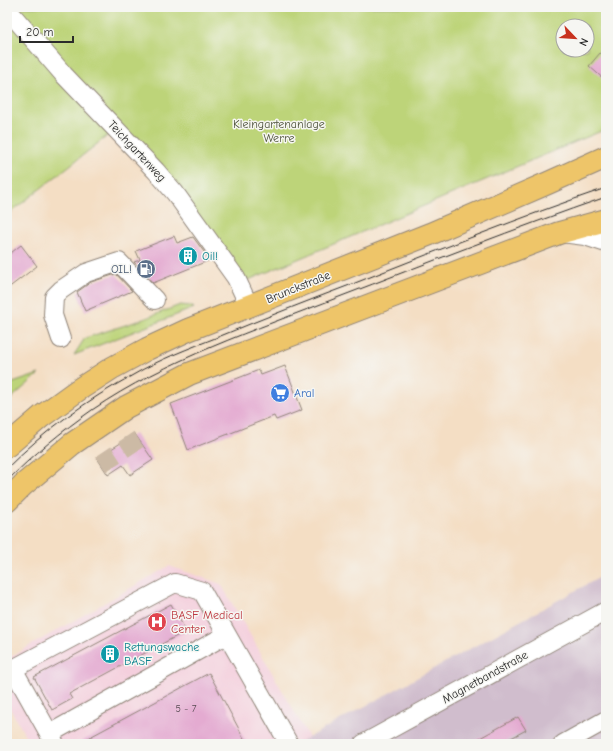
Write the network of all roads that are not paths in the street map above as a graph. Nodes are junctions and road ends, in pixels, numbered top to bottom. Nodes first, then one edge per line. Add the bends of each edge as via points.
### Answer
1 (7, 9) edge
2 (605, 159) edge
3 (606, 220) edge
4 (559, 233) junction
5 (606, 243) edge
6 (155, 300) dead end
7 (249, 306) junction
8 (61, 340) dead end
9 (8, 444) edge
10 (7, 501) edge
11 (606, 611) edge
12 (226, 635) junction
13 (606, 720) edge
14 (52, 739) edge
15 (288, 744) edge
16 (363, 744) edge
17 (563, 744) edge

1 - 7 street, Teichgartenweg via 64,75 175,193 236,278
2 - 7 main road, Brunckstraße via 430,234
3 - 4 main road
4 - 5 street via 584,236
4 - 10 main road via 190,374 126,407 72,444
6 - 8 street via 119,262 86,273 54,297 53,315
7 - 9 main road, Brunckstraße via 161,343 112,368 78,390
11 - 16 street, Magnetbandstraße
12 - 14 street
12 - 14 street via 202,592 175,583 13,669
12 - 15 street
13 - 17 street

